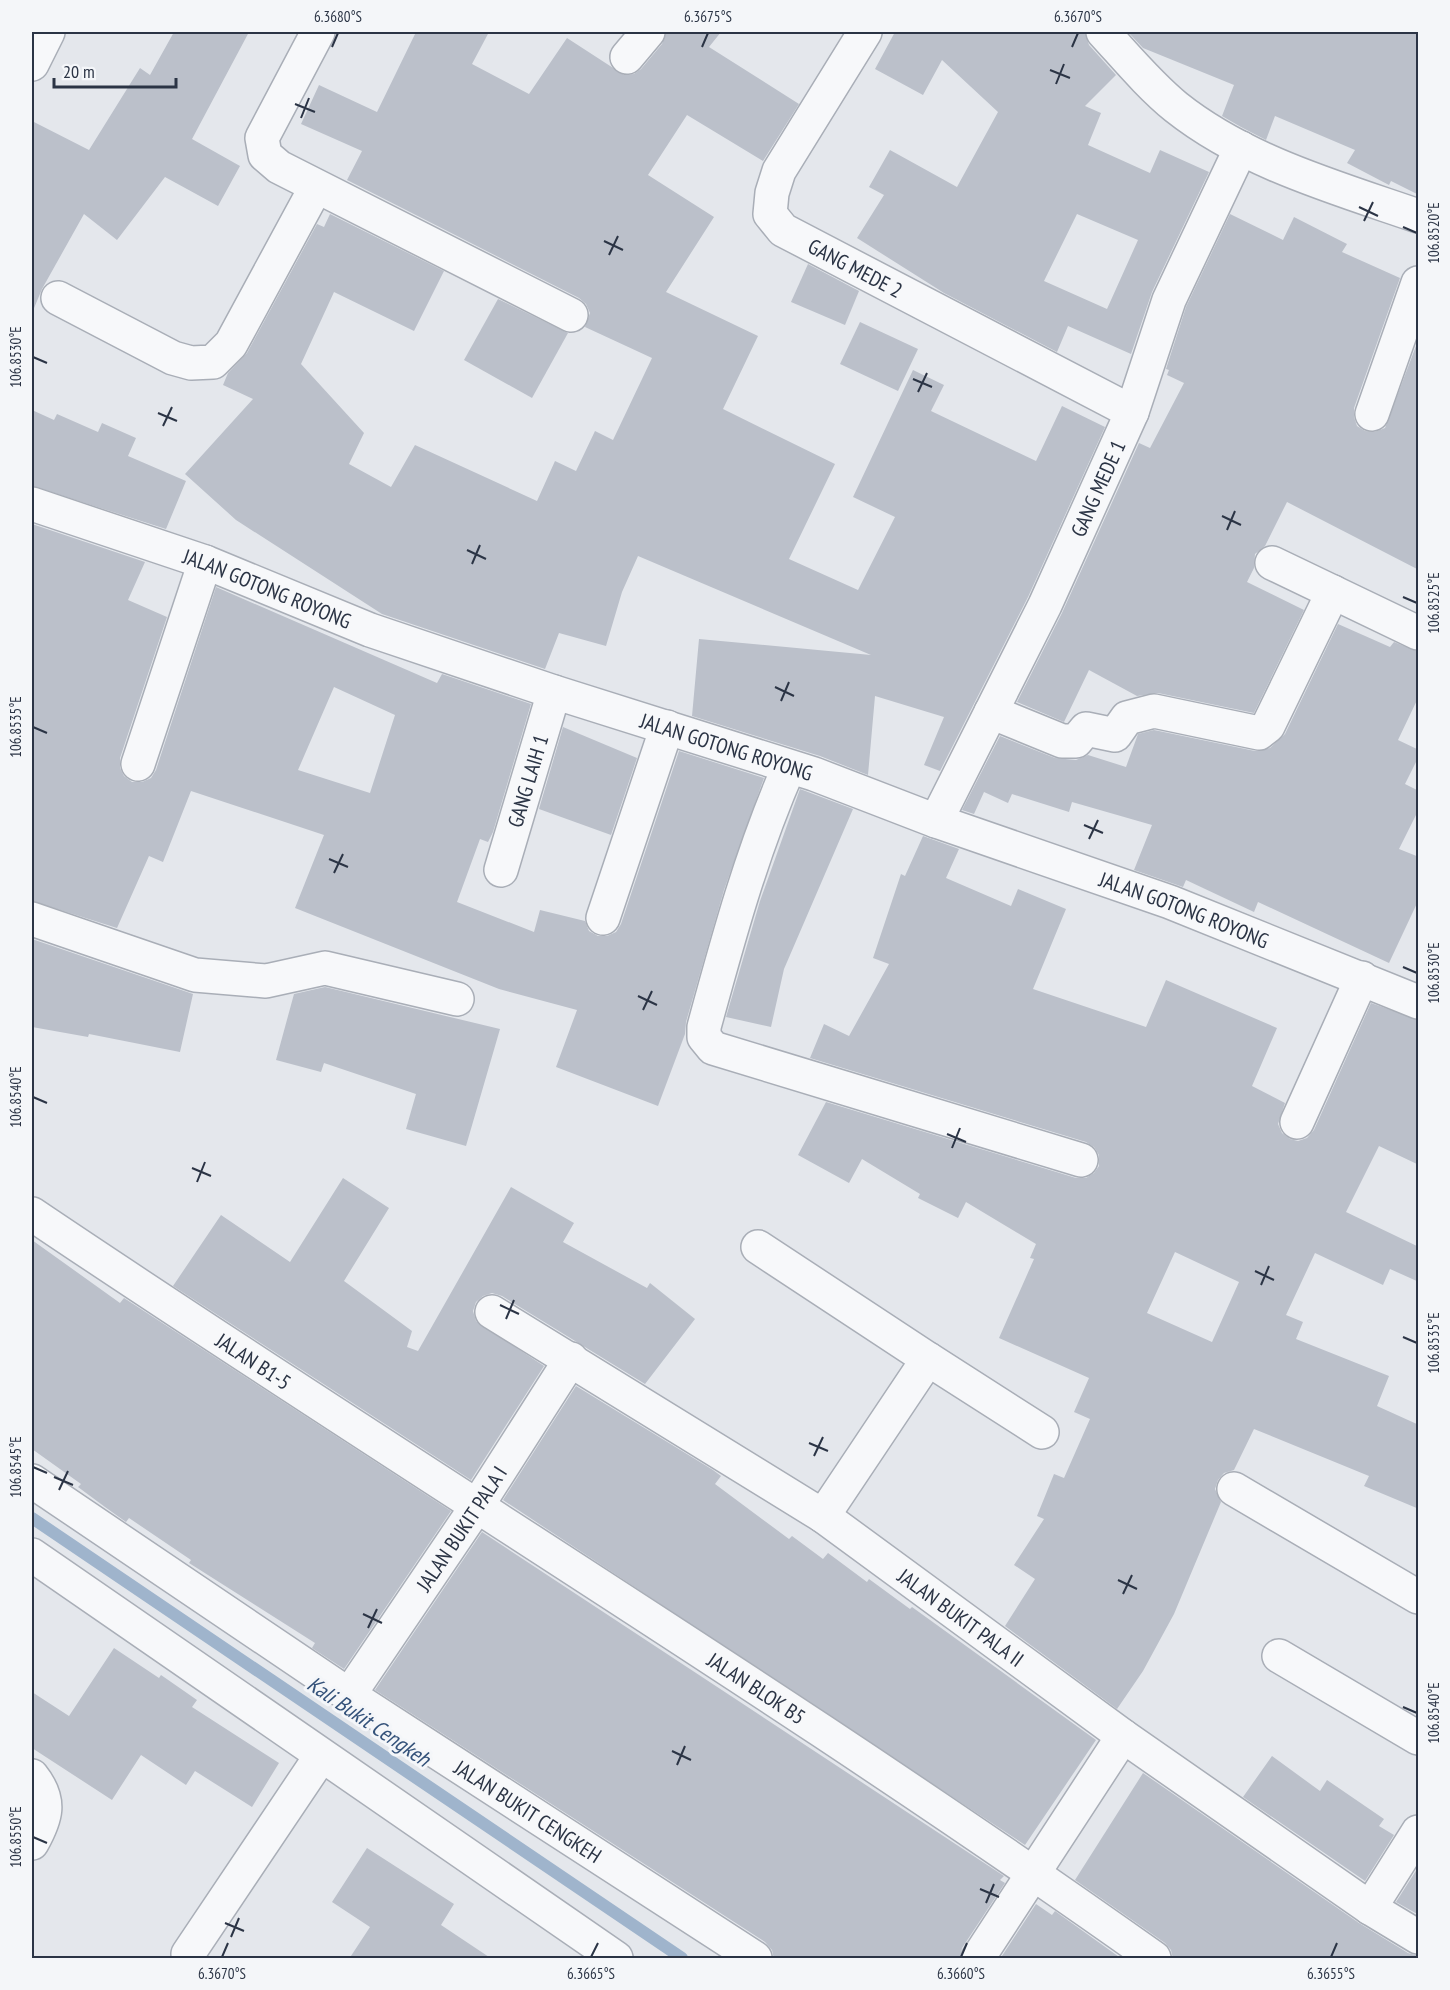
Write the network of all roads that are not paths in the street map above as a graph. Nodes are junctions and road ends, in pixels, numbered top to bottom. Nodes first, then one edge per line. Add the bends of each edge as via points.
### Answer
1 (48, 32) edge
2 (318, 32) edge
3 (648, 32) edge
4 (865, 32) edge
5 (1103, 32) edge
6 (627, 57) dead end
7 (32, 64) edge
8 (1241, 148) junction
9 (316, 187) junction
10 (1419, 216) edge
11 (1419, 282) edge
12 (58, 298) dead end
13 (571, 315) dead end
14 (1132, 412) junction
15 (1372, 414) dead end
16 (32, 504) edge
17 (205, 562) junction
18 (1272, 563) dead end
19 (1333, 592) junction
20 (1419, 633) edge
21 (554, 692) junction
22 (991, 712) junction
23 (667, 727) junction
24 (138, 764) dead end
25 (789, 767) junction
26 (936, 821) junction
27 (501, 870) dead end
28 (603, 918) dead end
29 (32, 919) edge
30 (1362, 978) junction
31 (457, 999) dead end
32 (1419, 1002) edge
33 (1297, 1122) dead end
34 (1081, 1160) dead end
35 (32, 1214) edge
36 (758, 1246) dead end
37 (492, 1312) dead end
38 (571, 1359) junction
39 (928, 1359) junction
40 (1042, 1432) dead end
41 (32, 1481) edge
42 (1234, 1489) dead end
43 (477, 1506) junction
44 (824, 1516) junction
45 (32, 1555) edge
46 (1419, 1597) edge
47 (1279, 1656) dead end
48 (349, 1695) junction
49 (1123, 1736) junction
50 (1419, 1738) edge
51 (321, 1756) junction
52 (32, 1776) edge
53 (1419, 1832) edge
54 (32, 1843) edge
55 (1033, 1872) junction
56 (1370, 1908) junction
57 (1419, 1937) edge
58 (188, 1954) dead end
59 (616, 1959) edge
60 (755, 1959) edge
61 (978, 1959) edge
62 (1154, 1959) edge

1 - 7 street
2 - 9 street via 262,138 265,154 279,167
3 - 6 street
4 - 14 street, GANG MEDE 2 via 779,171 770,214 783,230
5 - 8 street via 1176,107
8 - 10 street
8 - 14 street, GANG MEDE 1 via 1169,300
9 - 12 street via 231,344 213,362 191,363 173,358
9 - 13 street
11 - 15 street
14 - 22 street, GANG MEDE 1 via 1046,605
16 - 17 street, JALAN GOTONG ROYONG
17 - 21 street, JALAN GOTONG ROYONG via 361,626
17 - 24 street
18 - 19 street
19 - 20 street
19 - 22 street via 1268,726 1259,733 1154,711 1127,718 1115,735 1086,729 1076,741 1062,741
21 - 23 street, JALAN GOTONG ROYONG
21 - 27 street, GANG LAIH 1
22 - 26 street, GANG MEDE 1
23 - 25 street, JALAN GOTONG ROYONG
23 - 28 street
25 - 26 street, JALAN GOTONG ROYONG
25 - 34 street via 756,846 730,932 704,1027 707,1043
26 - 30 street, JALAN GOTONG ROYONG via 1170,902
29 - 31 street via 195,975 266,981 325,968
30 - 32 street, JALAN GOTONG ROYONG
30 - 33 street
35 - 43 street, JALAN B1-5 via 246,1359
36 - 39 street
37 - 38 street, JALAN BUKIT PALA II
38 - 43 street, JALAN BUKIT PALA I
38 - 44 street, JALAN BUKIT PALA II
39 - 40 street
39 - 44 street
41 - 48 street, JALAN BUKIT CENGKEH
42 - 46 street
43 - 48 street, JALAN BUKIT PALA I
43 - 55 street, JALAN BLOK B5
44 - 49 street, JALAN BUKIT PALA II
45 - 51 street
47 - 50 street
48 - 60 street, JALAN BUKIT CENGKEH
49 - 55 street
49 - 56 street, JALAN BUKIT PALA II
51 - 58 street
51 - 59 street
52 - 54 street via 44,1799 45,1819
53 - 56 street
55 - 61 street
55 - 62 street, JALAN BLOK B5
56 - 57 street, JALAN BUKIT PALA II

